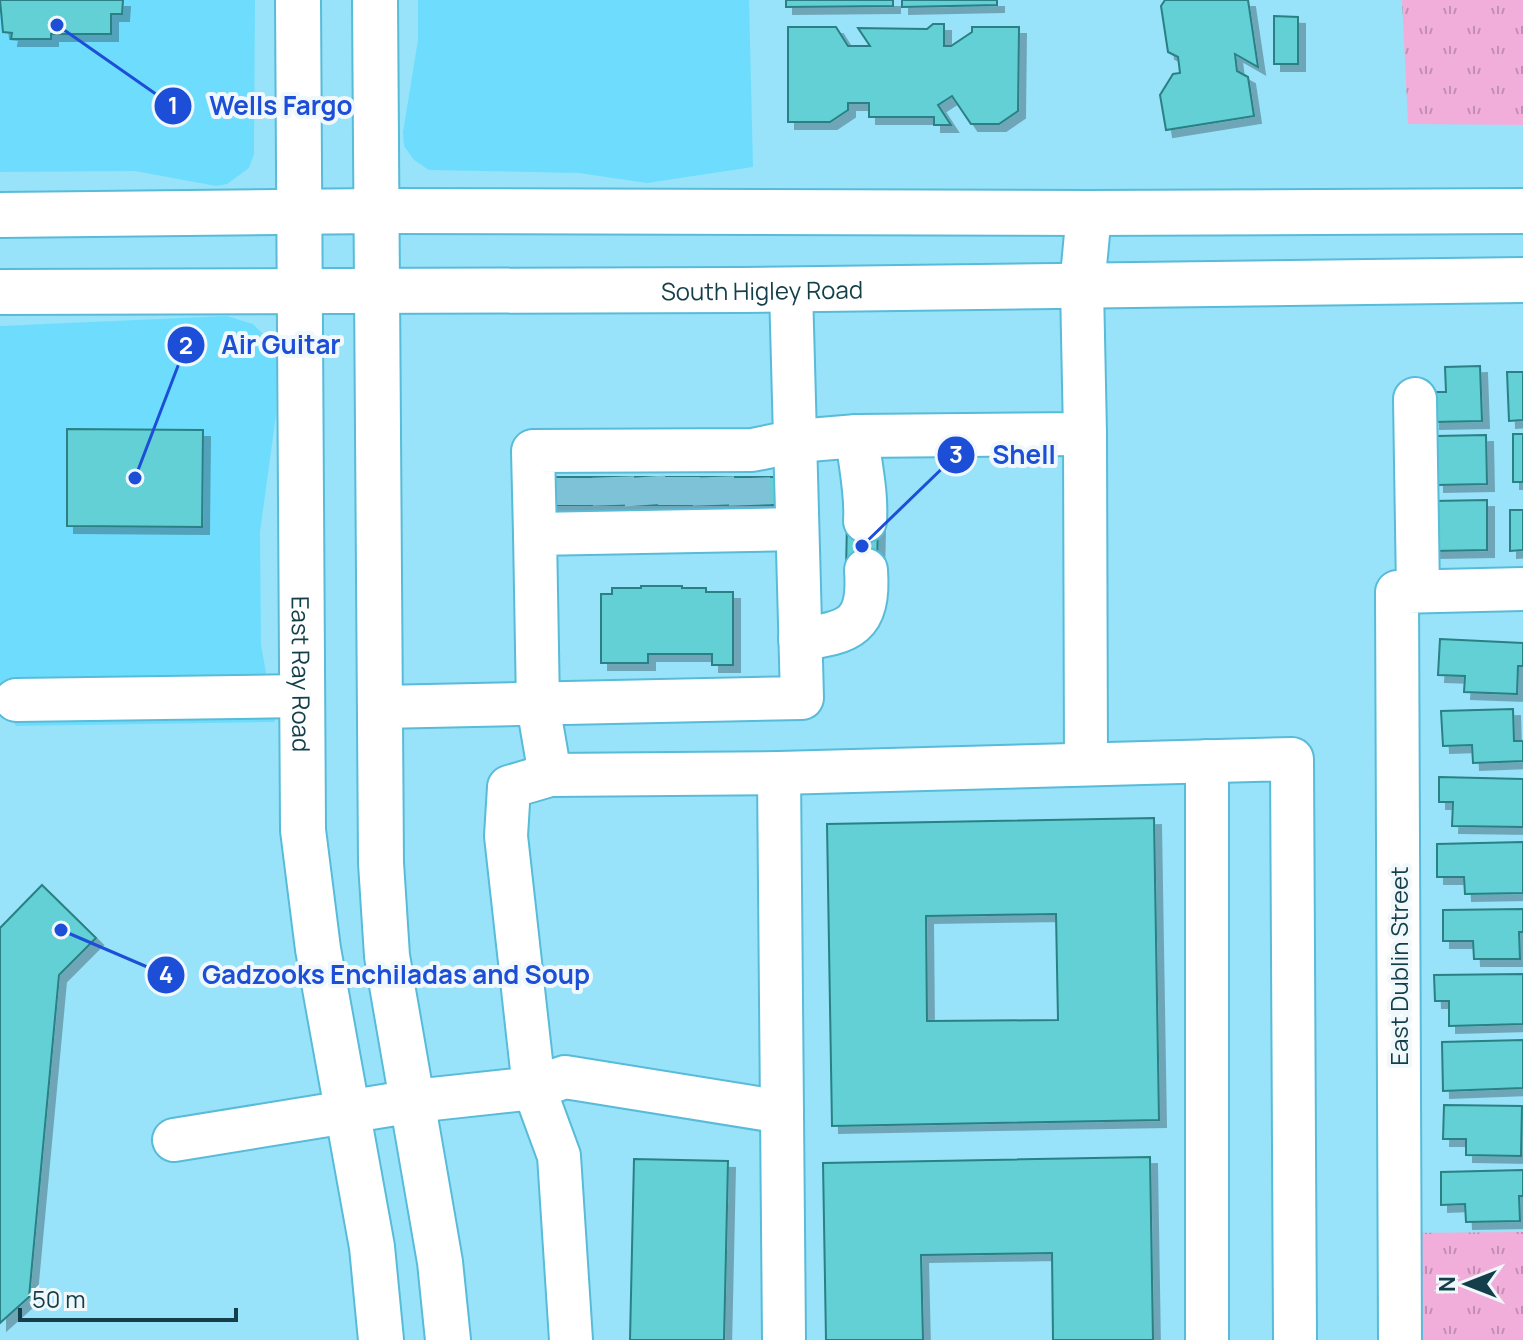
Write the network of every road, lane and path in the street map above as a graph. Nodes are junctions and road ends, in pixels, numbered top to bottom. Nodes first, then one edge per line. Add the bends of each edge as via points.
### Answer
1 (298, 0) edge
2 (375, 0) edge
3 (378, 211) junction
4 (1523, 211) edge
5 (299, 212) junction
6 (1089, 213) junction
7 (0, 215) edge
8 (1523, 280) edge
9 (1082, 287) junction
10 (791, 289) junction
11 (378, 290) junction
12 (300, 291) junction
13 (0, 292) edge
14 (1415, 399) dead end
15 (1085, 434) junction
16 (857, 436) junction
17 (797, 441) junction
18 (663, 491) junction
19 (865, 521) dead end
20 (797, 529) junction
21 (535, 534) junction
22 (866, 570) dead end
23 (1523, 589) edge
24 (1408, 591) junction
25 (800, 639) junction
26 (301, 696) junction
27 (16, 700) dead end
28 (538, 705) junction
29 (380, 707) junction
30 (1207, 761) junction
31 (1086, 764) junction
32 (779, 773) junction
33 (550, 775) junction
34 (534, 1088) junction
35 (414, 1101) junction
36 (347, 1111) junction
37 (782, 1112) junction
38 (174, 1140) dead end
39 (381, 1340) edge
40 (448, 1340) edge
41 (571, 1340) edge
42 (784, 1340) edge
43 (1207, 1340) edge
44 (1295, 1340) edge
45 (1400, 1340) edge

1 - 5 main road, East Ray Road
2 - 3 main road
3 - 5 main road
3 - 6 main road
3 - 11 main road
4 - 6 main road
5 - 7 main road
5 - 12 main road, East Ray Road
6 - 9 main road
8 - 9 main road, South Higley Road
9 - 10 main road, South Higley Road
9 - 15 street
10 - 11 main road, South Higley Road
10 - 17 street
11 - 12 main road, South Higley Road
11 - 29 main road
12 - 13 main road, South Higley Road
12 - 26 main road, East Ray Road
14 - 24 street, East Dublin Street
15 - 16 street
15 - 31 street
16 - 17 street
16 - 19 street via 867,499
17 - 18 street
17 - 20 street
18 - 20 street
18 - 21 street
18 - 21 street via 533,451
20 - 25 street
21 - 28 street
22 - 25 street via 865,607 852,625 836,635
23 - 24 street
24 - 45 street, East Dublin Street
25 - 28 street via 802,698
26 - 27 street
26 - 36 main road, East Ray Road via 303,830
28 - 29 street
28 - 33 street
29 - 35 main road via 387,956
30 - 31 street
30 - 43 street
30 - 44 street via 1292,759
31 - 32 street
32 - 33 street
32 - 37 street
33 - 34 street via 509,787 506,836
34 - 35 street
34 - 37 street via 565,1077
34 - 41 street via 559,1156
35 - 36 street
35 - 40 main road
36 - 38 street
36 - 39 main road, East Ray Road via 372,1247
37 - 42 street

